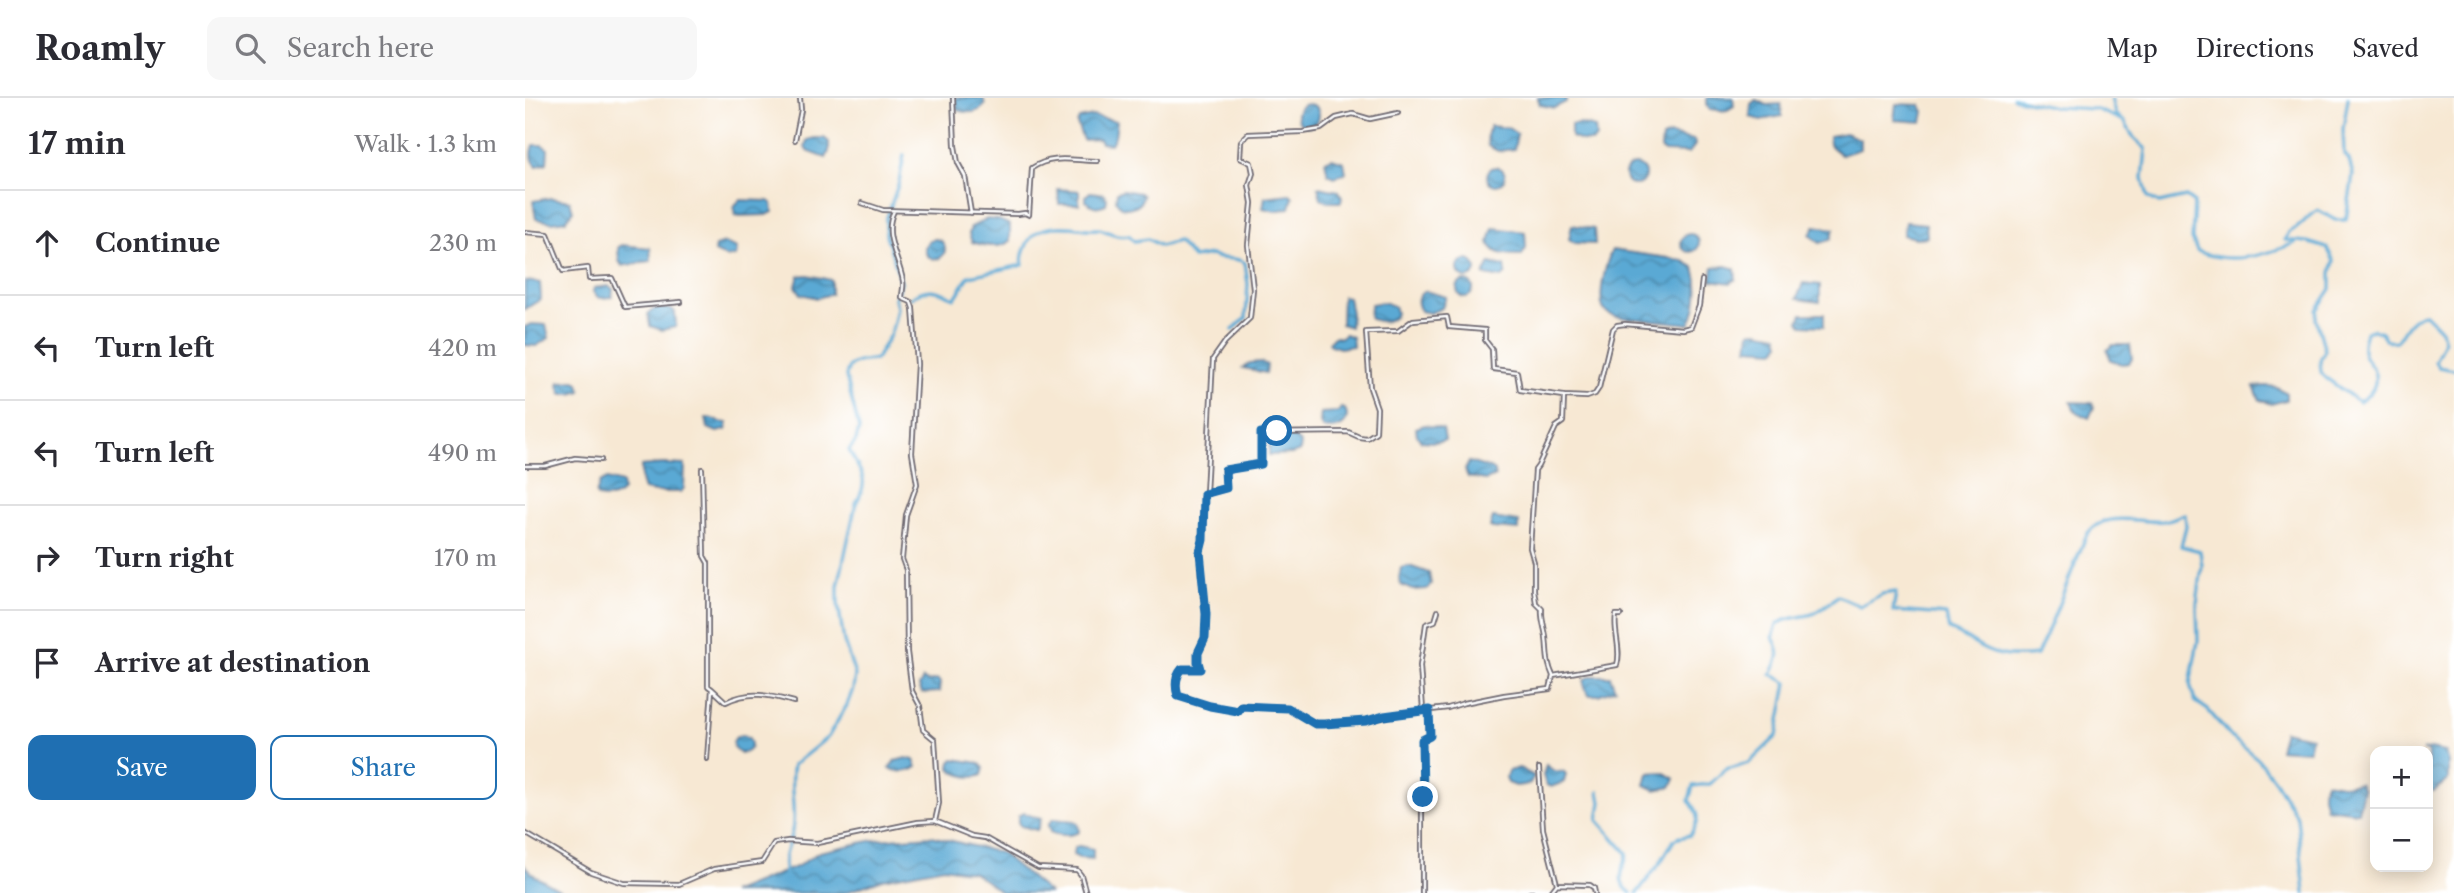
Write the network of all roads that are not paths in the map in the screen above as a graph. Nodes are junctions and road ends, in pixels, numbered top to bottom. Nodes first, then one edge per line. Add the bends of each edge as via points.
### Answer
1 (800, 98) edge
2 (953, 98) edge
3 (1398, 113) dead end
4 (795, 140) dead end
5 (1097, 162) dead end
6 (862, 203) dead end
7 (894, 211) junction
8 (971, 213) junction
9 (525, 232) edge
10 (1702, 280) dead end
11 (681, 302) dead end
12 (1564, 396) junction
13 (601, 460) dead end
14 (525, 466) edge
15 (702, 469) dead end
16 (1206, 493) junction
17 (1438, 611) dead end
18 (1621, 614) dead end
19 (1553, 676) junction
20 (712, 689) junction
21 (794, 702) dead end
22 (1423, 710) junction
23 (1429, 710) junction
24 (707, 759) dead end
25 (1539, 768) dead end
26 (935, 821) junction
27 (525, 833) edge
28 (1557, 884) junction
29 (1086, 893) edge
30 (1422, 893) edge
31 (1530, 893) edge
32 (1595, 893) edge

1 - 4 street
2 - 8 street via 954,146
3 - 16 street via 1370,119 1353,114 1336,118 1321,130 1248,134 1241,141 1240,158 1251,163 1253,173 1248,245 1253,289 1248,321 1213,359
5 - 8 street via 1061,159 1032,168 1029,215
6 - 7 street
7 - 8 street
7 - 26 street via 888,231 904,286 902,298 913,308 918,364 912,453 917,484 906,515 902,559 907,576 907,652 923,730 935,740 939,803
9 - 11 street via 548,234 563,271 588,268 589,279 612,278 625,307
10 - 12 street via 1691,327 1617,325 1595,394
12 - 16 street via 1520,390 1517,372 1493,369 1485,330 1449,327 1447,317 1413,320 1398,331 1366,332 1376,432 1367,438 1348,432 1261,433 1261,464 1225,470 1226,488
12 - 19 street via 1563,422 1556,427 1535,470 1530,548 1546,662
13 - 14 street via 575,458
15 - 20 street via 708,685
16 - 22 street via 1200,552 1205,638 1198,653 1200,669 1182,669 1178,674 1178,696 1228,710 1238,711 1241,706 1288,708 1315,724 1366,721
17 - 22 street via 1435,621 1426,624 1421,655
18 - 19 street via 1615,622 1617,664
19 - 23 street via 1550,690
20 - 21 street via 726,702 741,695 764,694
20 - 24 street
22 - 23 street
23 - 30 street via 1430,736 1422,740 1421,754
25 - 28 street via 1543,829
26 - 27 street via 817,843 774,843 762,862 715,869 680,884 624,883 591,873
26 - 29 street via 994,842 1038,868 1077,870
28 - 31 street via 1550,892
28 - 32 street via 1590,885

